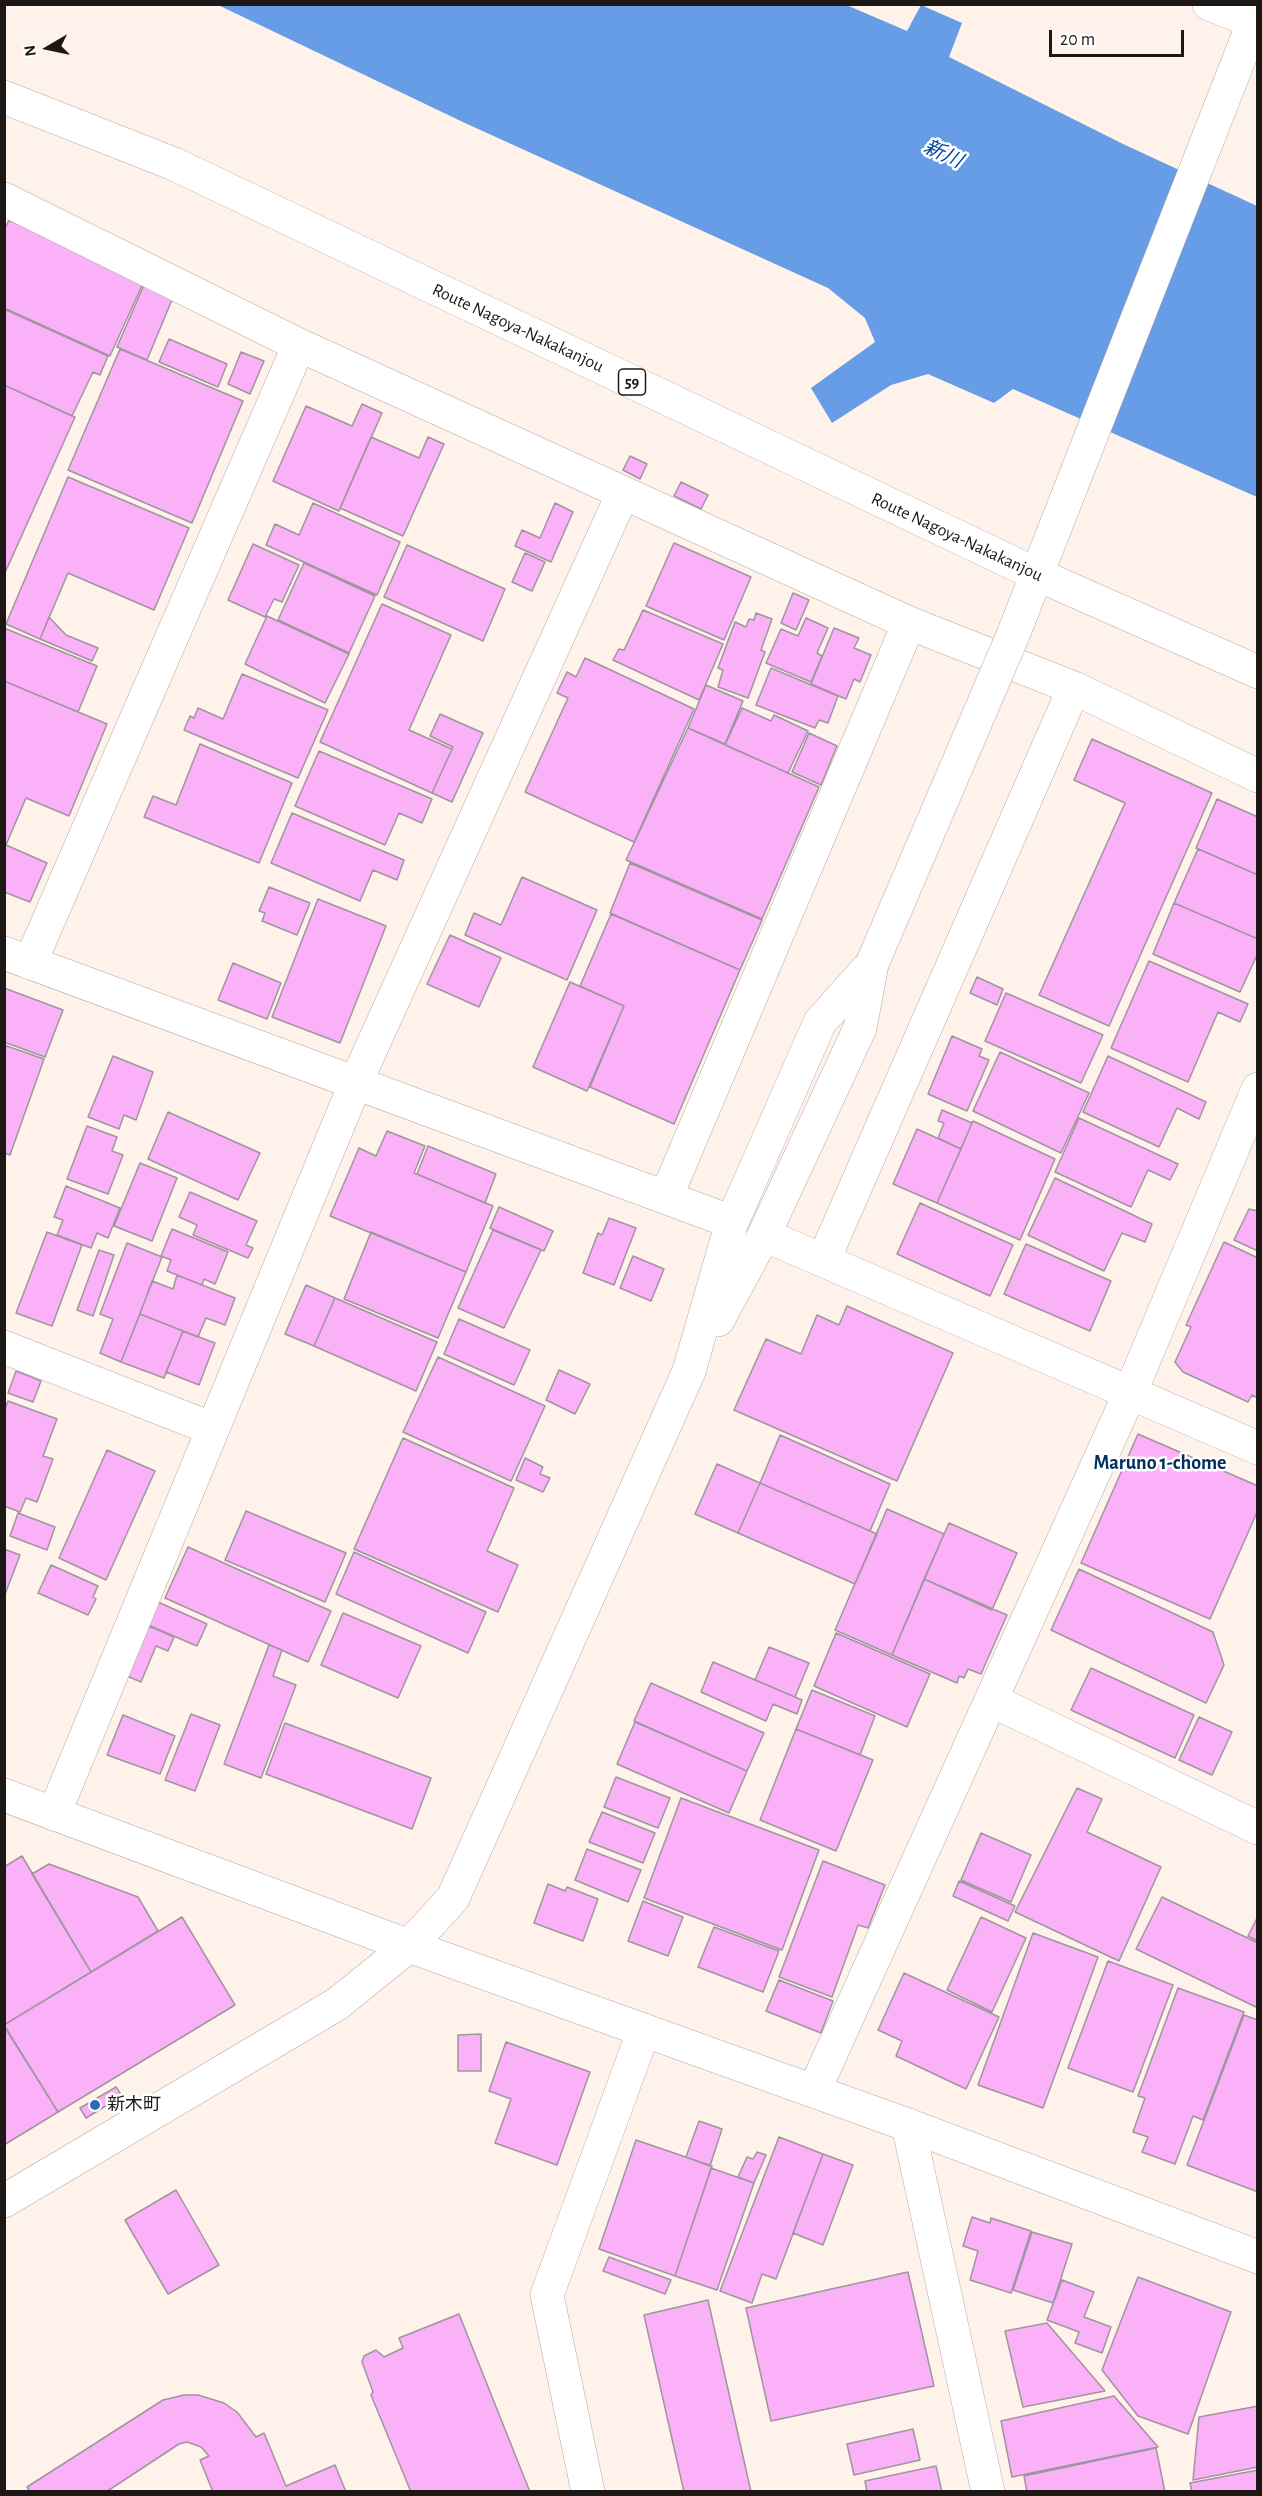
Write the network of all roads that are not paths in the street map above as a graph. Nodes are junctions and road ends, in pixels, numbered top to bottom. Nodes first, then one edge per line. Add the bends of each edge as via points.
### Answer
1 (1209, 4) edge
2 (1254, 24) edge
3 (4, 97) edge
4 (4, 199) edge
5 (299, 345) junction
6 (622, 493) junction
7 (1036, 574) junction
8 (909, 623) junction
9 (1257, 672) edge
10 (1074, 688) junction
11 (1257, 776) edge
12 (17, 958) edge
13 (872, 964) junction
14 (356, 1082) junction
15 (1257, 1089) edge
16 (666, 1197) junction
17 (732, 1222) junction
18 (764, 1235) junction
19 (824, 1259) junction
20 (4, 1347) edge
21 (689, 1371) junction
22 (1130, 1393) junction
23 (213, 1429) junction
24 (1257, 1448) edge
25 (991, 1700) junction
26 (4, 1795) edge
27 (54, 1814) junction
28 (1257, 1828) edge
29 (409, 1946) junction
30 (644, 2030) junction
31 (814, 2091) junction
32 (908, 2125) junction
33 (4, 2201) edge
34 (1257, 2258) edge
35 (588, 2492) edge
36 (988, 2492) edge

1 - 2 street
2 - 7 street
3 - 7 street, Route Nagoya-Nakakanjou / 59 via 174,164
4 - 5 street
5 - 6 street
5 - 12 street
6 - 8 street
6 - 14 street
7 - 9 street, Route Nagoya-Nakakanjou / 59
7 - 13 street, bridge
8 - 10 street
8 - 16 street
10 - 11 street
10 - 19 street
12 - 14 street
13 - 17 street via 820,1022
13 - 18 street via 860,1028
14 - 16 street
14 - 23 street
15 - 22 street
16 - 17 street
17 - 21 street
18 - 19 street
18 - 21 street
19 - 22 street
20 - 23 street
21 - 29 street via 453,1898
22 - 24 street
22 - 25 street
23 - 27 street
25 - 28 street
25 - 31 street
26 - 27 street
27 - 29 street
29 - 30 street
29 - 33 street via 337,2004
30 - 31 street
30 - 35 street via 547,2295
31 - 32 street
32 - 34 street
32 - 36 street

